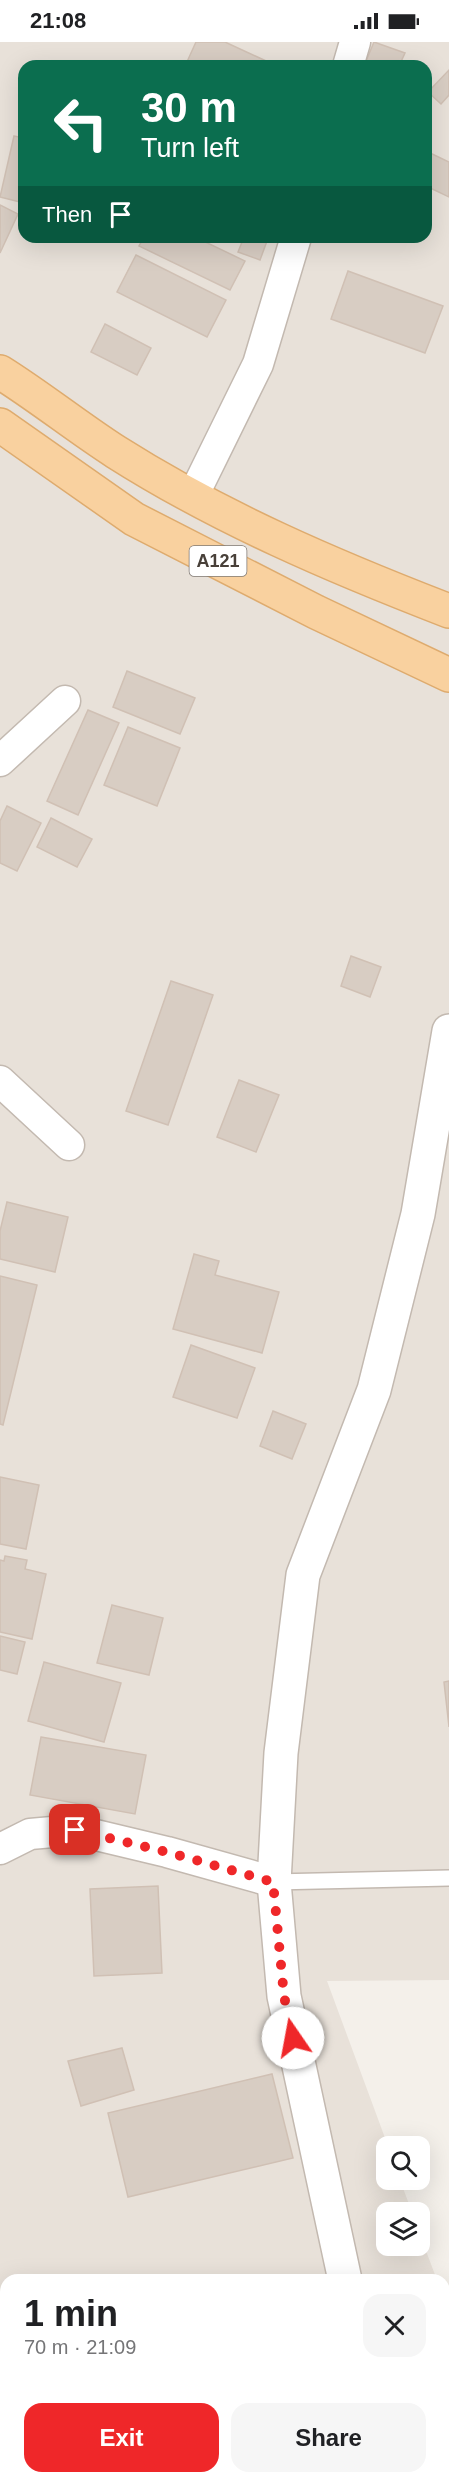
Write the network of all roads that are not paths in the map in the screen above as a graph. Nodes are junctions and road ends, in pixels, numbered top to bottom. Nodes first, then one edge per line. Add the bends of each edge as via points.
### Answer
1 (355, 42) edge
2 (350, 60) edge
3 (294, 243) edge
4 (0, 372) edge
5 (0, 424) edge
6 (193, 496) junction
7 (449, 611) edge
8 (449, 675) edge
9 (65, 701) dead end
10 (0, 761) edge
11 (449, 1031) edge
12 (0, 1081) edge
13 (69, 1145) dead end
14 (0, 1848) edge
15 (449, 1878) edge
16 (273, 1882) junction
17 (344, 2274) edge

1 - 2 street
3 - 6 street via 258,364
4 - 6 main road, A121 via 116,452
5 - 8 main road, A121 via 134,519
6 - 7 main road, A121 via 349,573
9 - 10 street
11 - 16 street via 418,1214 374,1390 303,1575 281,1754
12 - 13 street
14 - 16 street via 30,1834 75,1830
15 - 16 lane
16 - 17 street via 284,1996

